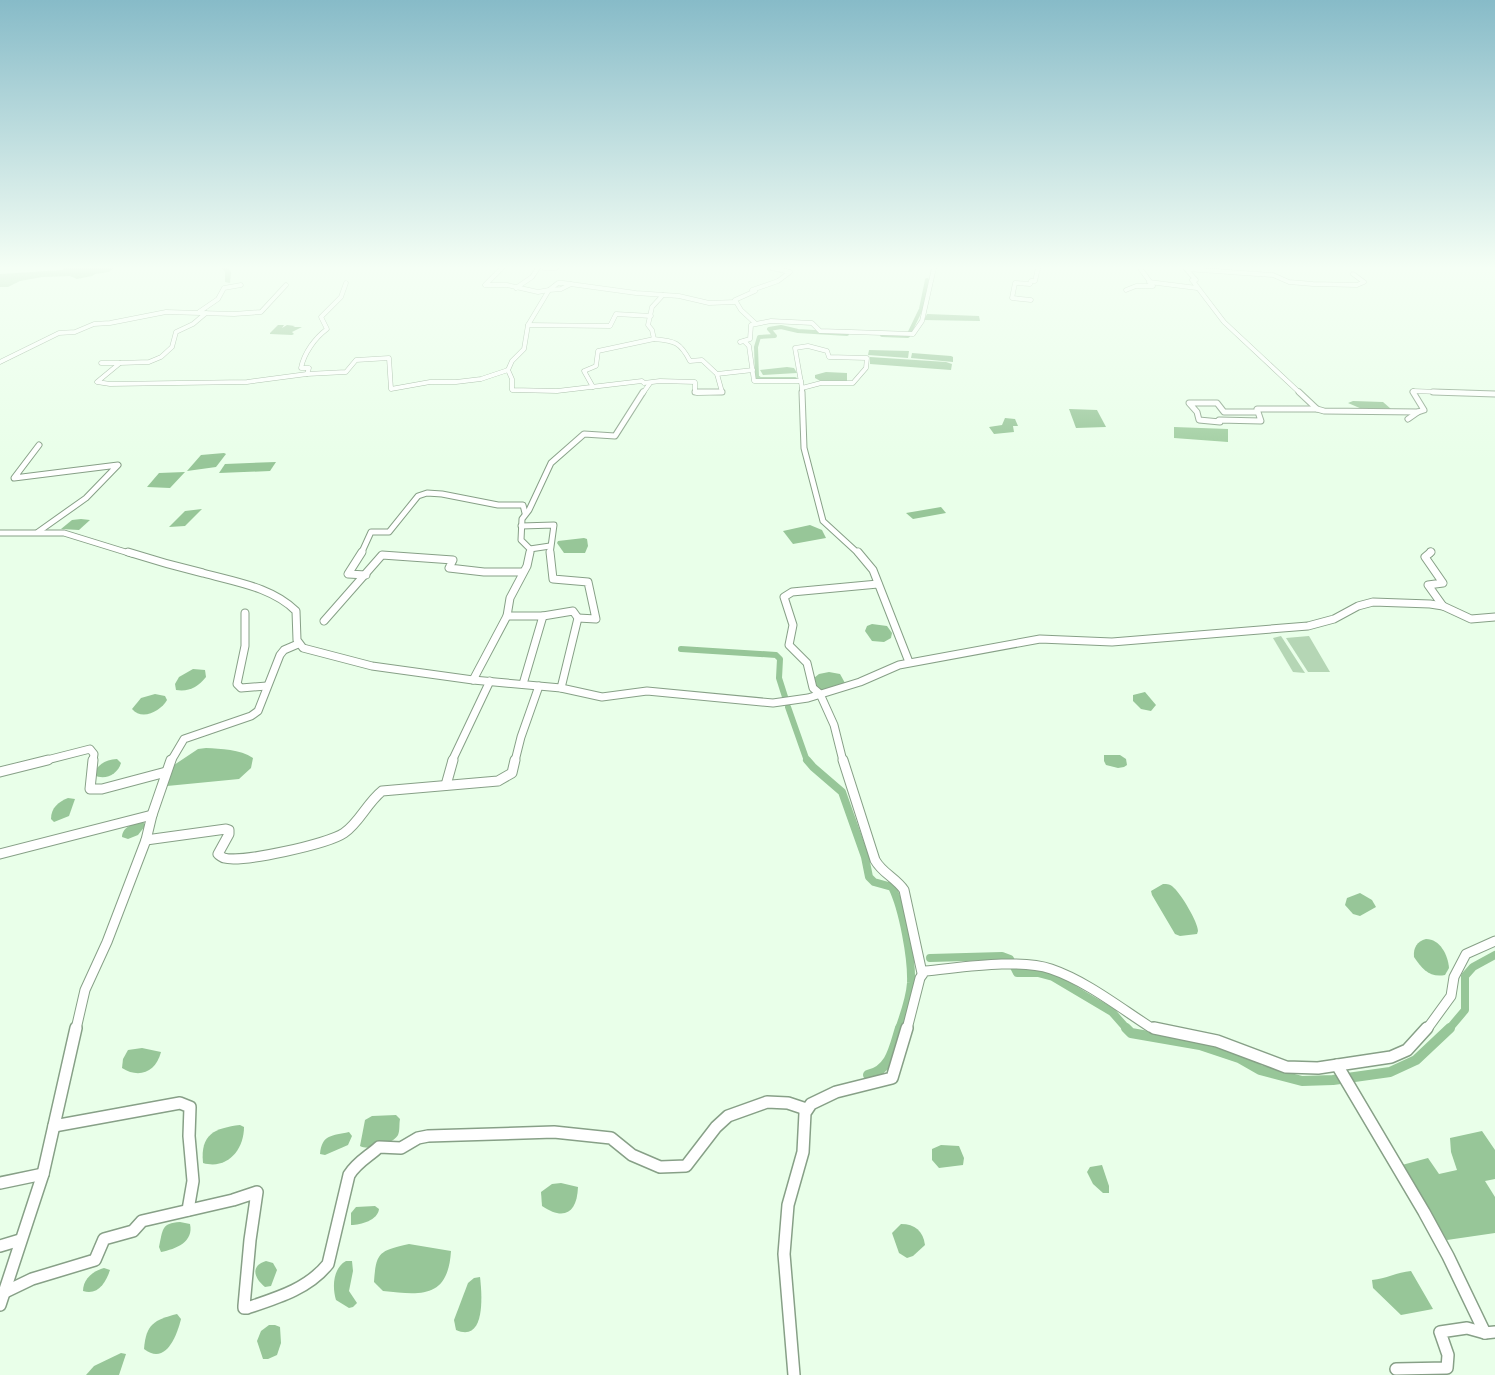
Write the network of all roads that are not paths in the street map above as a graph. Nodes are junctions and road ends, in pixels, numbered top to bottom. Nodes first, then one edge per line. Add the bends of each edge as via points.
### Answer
1 (71, 332) edge
2 (176, 332) edge
3 (320, 332) edge
4 (527, 332) edge
5 (652, 332) edge
6 (750, 332) edge
7 (856, 332) edge
8 (914, 332) edge
9 (1235, 332) edge
10 (654, 339) junction
11 (0, 362) edge
12 (101, 363) dead end
13 (120, 363) junction
14 (508, 370) junction
15 (753, 370) junction
16 (307, 374) junction
17 (717, 374) junction
18 (801, 381) junction
19 (650, 382) junction
20 (593, 387) junction
21 (802, 388) junction
22 (1495, 394) edge
23 (1317, 409) junction
24 (1258, 412) junction
25 (1418, 412) junction
26 (1408, 419) dead end
27 (39, 445) dead end
28 (524, 512) junction
29 (521, 526) junction
30 (38, 532) junction
31 (0, 533) edge
32 (550, 546) junction
33 (530, 549) junction
34 (1430, 551) dead end
35 (522, 572) junction
36 (366, 574) junction
37 (878, 584) junction
38 (1442, 606) junction
39 (245, 613) dead end
40 (507, 616) junction
41 (543, 616) junction
42 (578, 618) junction
43 (1493, 619) edge
44 (324, 620) dead end
45 (295, 645) junction
46 (909, 662) junction
47 (474, 680) junction
48 (490, 681) junction
49 (522, 684) junction
50 (267, 686) junction
51 (539, 686) junction
52 (561, 688) junction
53 (820, 694) junction
54 (0, 772) edge
55 (166, 772) junction
56 (446, 785) junction
57 (152, 815) junction
58 (146, 840) junction
59 (0, 854) edge
60 (1495, 941) edge
61 (922, 973) junction
62 (1337, 1065) junction
63 (806, 1109) junction
64 (54, 1126) junction
65 (43, 1174) junction
66 (0, 1183) edge
67 (188, 1210) junction
68 (20, 1240) junction
69 (0, 1246) edge
70 (5, 1292) junction
71 (0, 1304) edge
72 (1490, 1332) edge
73 (1396, 1369) dead end
74 (794, 1375) edge

1 - 11 street via 59,333
2 - 13 street via 174,346 159,360
3 - 16 street via 302,358 301,368 309,368
4 - 14 street via 524,349 512,360
5 - 10 street
6 - 15 street via 750,339 742,342 749,346
7 - 8 street via 904,335
9 - 23 street
10 - 17 street via 676,344 683,348 690,361 702,360
10 - 20 street via 598,351 596,366 584,371
12 - 13 street
13 - 16 street via 97,382 247,382
14 - 16 street via 474,380 430,382 391,389 389,358 356,360 346,372
14 - 20 street via 512,390 515,391
15 - 17 street
15 - 18 street via 754,381
17 - 19 street via 722,392 695,392 695,382
18 - 21 street
18 - 21 street via 795,348 808,346 827,351 829,356 867,358 866,368 853,383 821,383
19 - 20 street
19 - 28 street via 615,436 584,434 550,463 529,510
21 - 37 street via 804,448 823,518 873,570
22 - 25 street via 1414,391 1424,410
23 - 24 street via 1257,409
23 - 25 street
24 - 24 street via 1262,421 1199,420 1189,402 1217,403 1224,412
25 - 26 street
27 - 30 street via 14,478 118,465 86,498
28 - 29 street
28 - 36 street via 523,505 498,505 442,494 418,496 389,532 371,532 348,574
29 - 32 street via 554,525
29 - 33 street via 522,540
30 - 31 street
30 - 45 street via 64,533 272,594 296,611
32 - 33 street
32 - 42 street via 553,579 588,582 596,619
33 - 35 street via 529,561
34 - 38 street via 1425,557 1427,563 1443,583 1428,585
35 - 36 street via 449,568 453,560 382,555
35 - 40 street via 506,608
36 - 44 street
37 - 46 street
37 - 53 street via 792,592 784,597 793,630 789,645 807,663 813,688
38 - 43 street via 1469,619
38 - 46 street via 1367,603 1334,619 1308,626 1112,642 1040,639
39 - 50 street via 245,646 237,684 241,688
40 - 41 street
40 - 47 street
41 - 42 street via 573,611
41 - 49 street
42 - 52 street
45 - 47 street via 372,666
45 - 50 street via 284,650
46 - 53 street
47 - 48 street
48 - 49 street
48 - 56 street via 453,758
49 - 51 street
50 - 55 street via 255,714 181,741
51 - 52 street
51 - 56 street via 512,773 498,781
52 - 53 street via 602,697 647,691 773,703
53 - 61 street via 834,725 875,860 880,868 898,880 904,890
54 - 55 street via 90,749 94,754 90,790
55 - 57 street
56 - 58 street via 382,791 373,797 343,834 316,844 266,854 223,858 218,854 229,834 226,829
57 - 58 street
57 - 59 street
58 - 64 street via 108,942 85,990
60 - 62 street via 1466,954 1456,972 1450,996 1420,1038 1407,1050 1391,1057
61 - 62 street via 936,969 1038,966 1079,982 1150,1028 1217,1041 1286,1067
61 - 63 street via 892,1078 836,1092
62 - 72 street
63 - 67 street via 788,1103 767,1102 728,1116 686,1166 660,1167 632,1155 611,1138 554,1132 428,1136 401,1148 379,1147 356,1164 349,1175 328,1264 322,1274 280,1297 247,1308 244,1306 250,1240 259,1193
63 - 74 street via 803,1152 788,1205 784,1254
64 - 65 street
64 - 67 street via 157,1106 187,1104 190,1107 193,1180
65 - 66 street
65 - 68 street
67 - 70 street via 142,1221 133,1231 104,1239 94,1260 32,1278
68 - 69 street
68 - 70 street
70 - 71 street
72 - 73 street via 1467,1328 1440,1332 1448,1354 1447,1368

